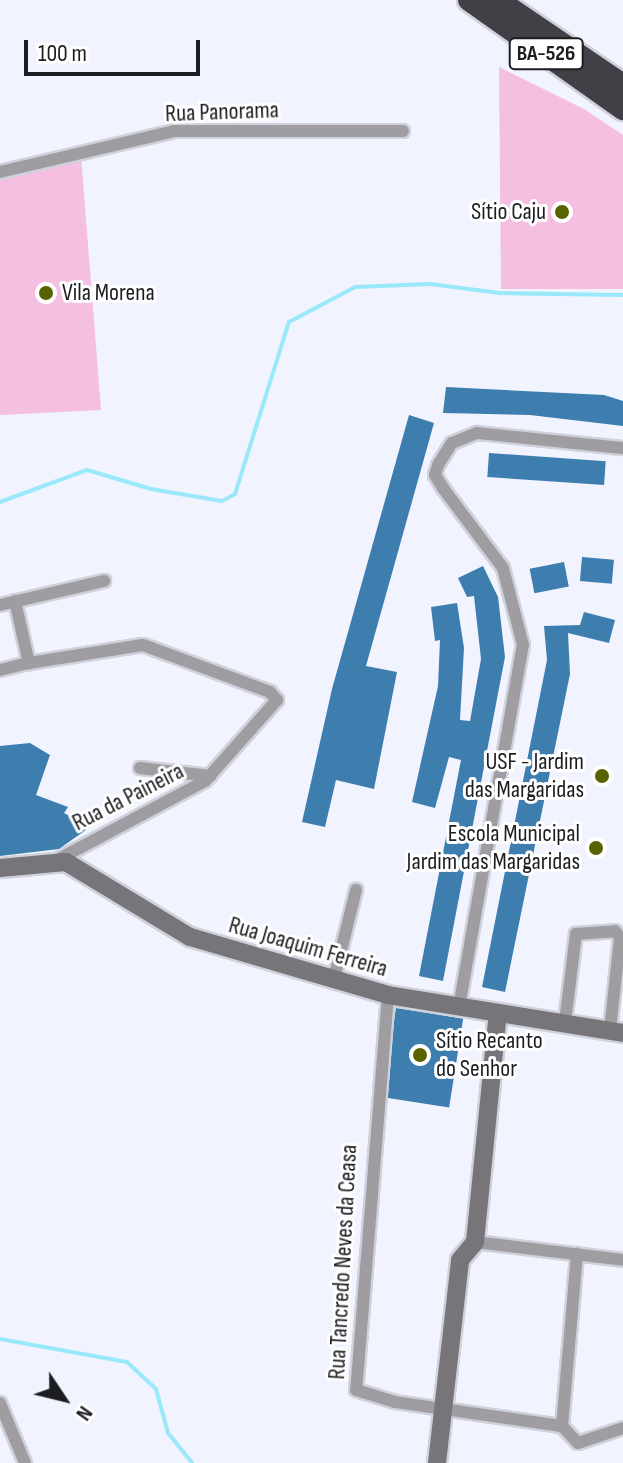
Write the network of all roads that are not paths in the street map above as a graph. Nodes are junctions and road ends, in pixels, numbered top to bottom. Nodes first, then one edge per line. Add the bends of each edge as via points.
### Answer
1 (469, 0) edge
2 (498, 0) edge
3 (505, 0) edge
4 (540, 28) junction
5 (623, 85) edge
6 (623, 109) edge
7 (403, 131) dead end
8 (0, 172) edge
9 (623, 448) edge
10 (104, 581) dead end
11 (15, 601) junction
12 (0, 605) edge
13 (29, 663) junction
14 (0, 670) edge
15 (140, 768) dead end
16 (211, 776) junction
17 (57, 860) junction
18 (0, 868) edge
19 (356, 890) dead end
20 (334, 979) junction
21 (388, 995) junction
22 (459, 1007) junction
23 (498, 1013) junction
24 (565, 1022) junction
25 (617, 1032) edge
26 (475, 1242) junction
27 (577, 1254) junction
28 (623, 1260) edge
29 (0, 1404) edge
30 (445, 1409) junction
31 (562, 1426) junction
32 (623, 1428) edge
33 (25, 1463) edge
34 (437, 1463) edge

1 - 6 highway, BA-526
2 - 4 highway, BA-526
3 - 4 highway
4 - 5 highway, BA-526
7 - 8 street, Rua Panorama via 175,131
9 - 22 street via 477,433 452,443 435,475 503,568 523,645
10 - 11 street
11 - 12 street
11 - 13 street
13 - 14 street
13 - 16 street, Rua da Paineira via 143,645 277,698
15 - 16 street
16 - 17 street, Rua da Paineira
17 - 18 street
17 - 20 street, Rua Joaquim Ferreira via 91,874 190,937 279,969
19 - 20 street
20 - 21 street, Rua Joaquim Ferreira
21 - 22 street, Rua Joaquim Ferreira
21 - 30 street, Rua Tancredo Neves da Ceasa via 355,1386 361,1394
22 - 23 street, Rua Joaquim Ferreira
23 - 24 street, Rua Joaquim Ferreira
23 - 26 street
24 - 25 street, Rua Joaquim Ferreira
24 - 25 street via 576,934 619,934
26 - 27 street
26 - 30 street via 460,1260
27 - 28 street
27 - 31 street
29 - 33 street
30 - 31 street, Rua Tancredo Neves da Ceasa
30 - 34 street
31 - 32 street, Rua Tancredo Neves da Ceasa via 578,1443

